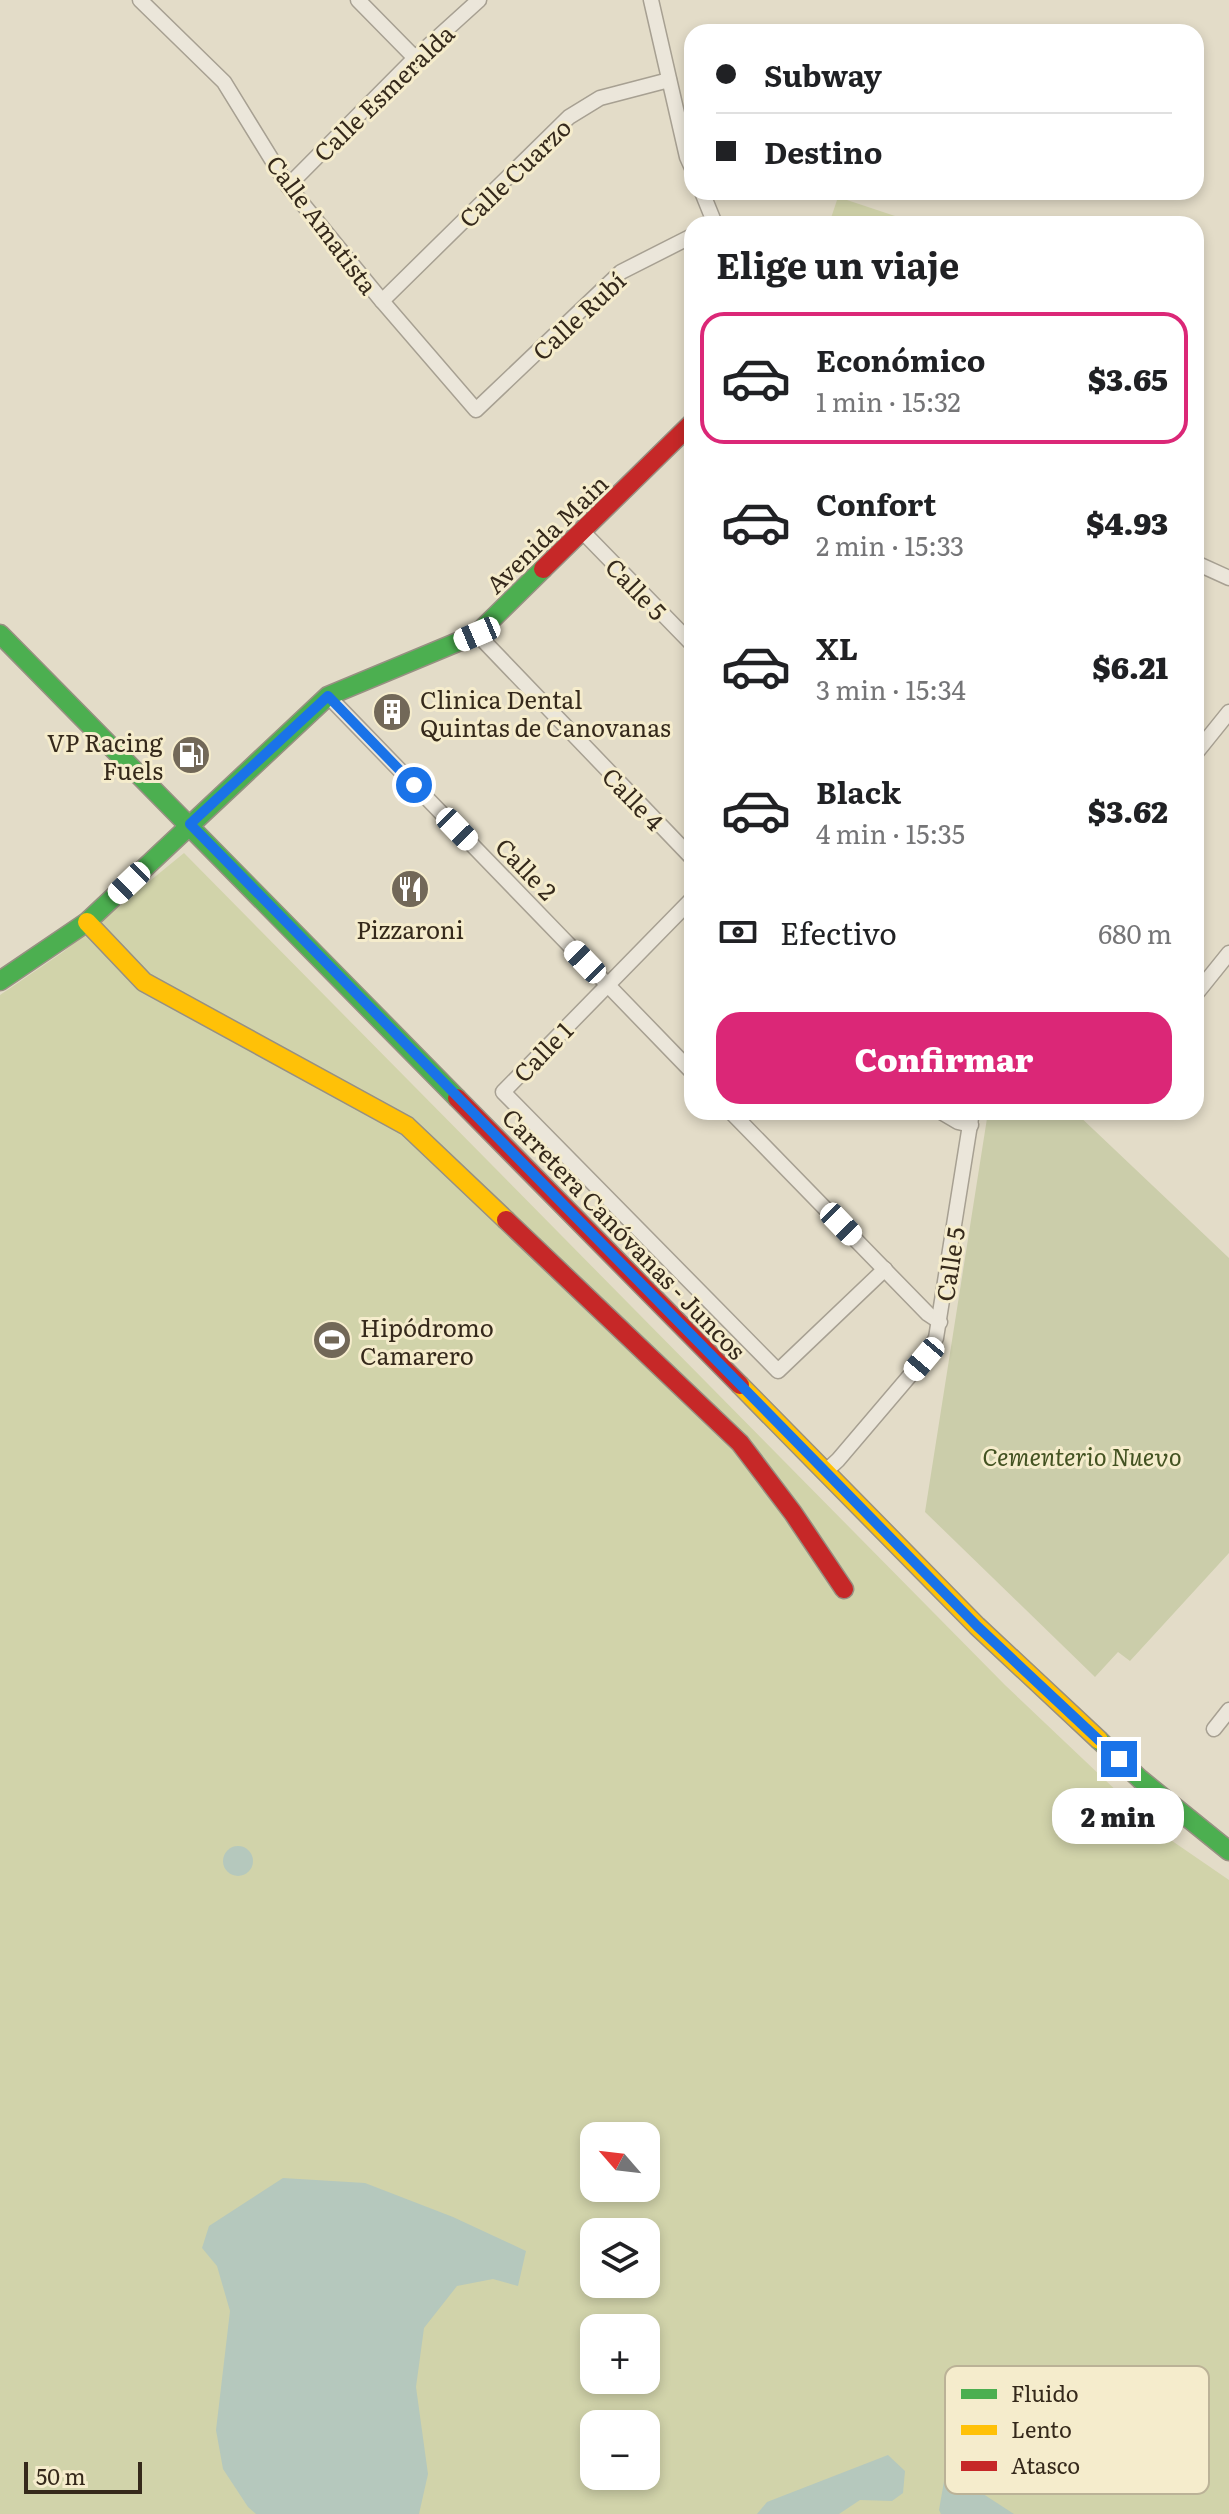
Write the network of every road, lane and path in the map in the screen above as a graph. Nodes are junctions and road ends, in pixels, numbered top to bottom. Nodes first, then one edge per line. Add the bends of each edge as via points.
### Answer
1 (140, 0) edge
2 (358, 0) edge
3 (479, 0) edge
4 (651, 0) edge
5 (415, 58) junction
6 (669, 80) junction
7 (684, 137) edge
8 (288, 186) junction
9 (684, 240) edge
10 (382, 301) junction
11 (476, 410) joint
12 (684, 434) edge
13 (582, 531) junction
14 (1204, 567) edge
15 (1229, 578) edge
16 (0, 634) edge
17 (477, 634) junction
18 (684, 636) edge
19 (328, 696) junction
20 (1229, 712) edge
21 (1204, 743) edge
22 (190, 824) junction
23 (684, 850) edge
24 (684, 907) edge
25 (87, 922) junction
26 (1229, 953) edge
27 (0, 981) edge
28 (606, 984) junction
29 (1204, 984) edge
30 (684, 1064) edge
31 (739, 1120) edge
32 (972, 1120) edge
33 (885, 1269) junction
34 (940, 1322) junction
35 (825, 1472) junction
36 (844, 1589) dead end
37 (1229, 1710) edge
38 (1214, 1729) dead end
39 (1229, 1851) edge

1 - 8 street, Calle Amatista via 224,82
2 - 5 street
3 - 5 street, Calle Esmeralda
4 - 6 street
5 - 8 street, Calle Esmeralda
6 - 7 street
6 - 10 street, Calle Cuarzo via 600,98 569,117
8 - 10 street, Calle Amatista
9 - 11 street, Calle Rubí via 621,272
10 - 11 street, Calle Amatista
12 - 13 street, Avenida Main
13 - 17 street, Avenida Main
13 - 18 street, Calle 5
14 - 15 street
16 - 22 street, Carretera Canóvanas - Juncos
17 - 19 street, Avenida Main
17 - 23 street, Calle 4
19 - 22 street, Avenida Main
19 - 28 street, Calle 2
20 - 21 street
22 - 25 street
22 - 35 street, Carretera Canóvanas - Juncos
24 - 28 street, Calle 1
25 - 27 street
25 - 36 street via 144,982 407,1126 740,1443
26 - 29 street
28 - 30 street, Calle 2
28 - 33 street, Calle 1 via 503,1092 527,1119 778,1371
31 - 33 street
32 - 34 street, Calle 5
33 - 34 street
34 - 35 street, Calle 5 via 924,1359
35 - 39 street, Carretera Canóvanas - Juncos via 977,1626 1140,1779
37 - 38 street

